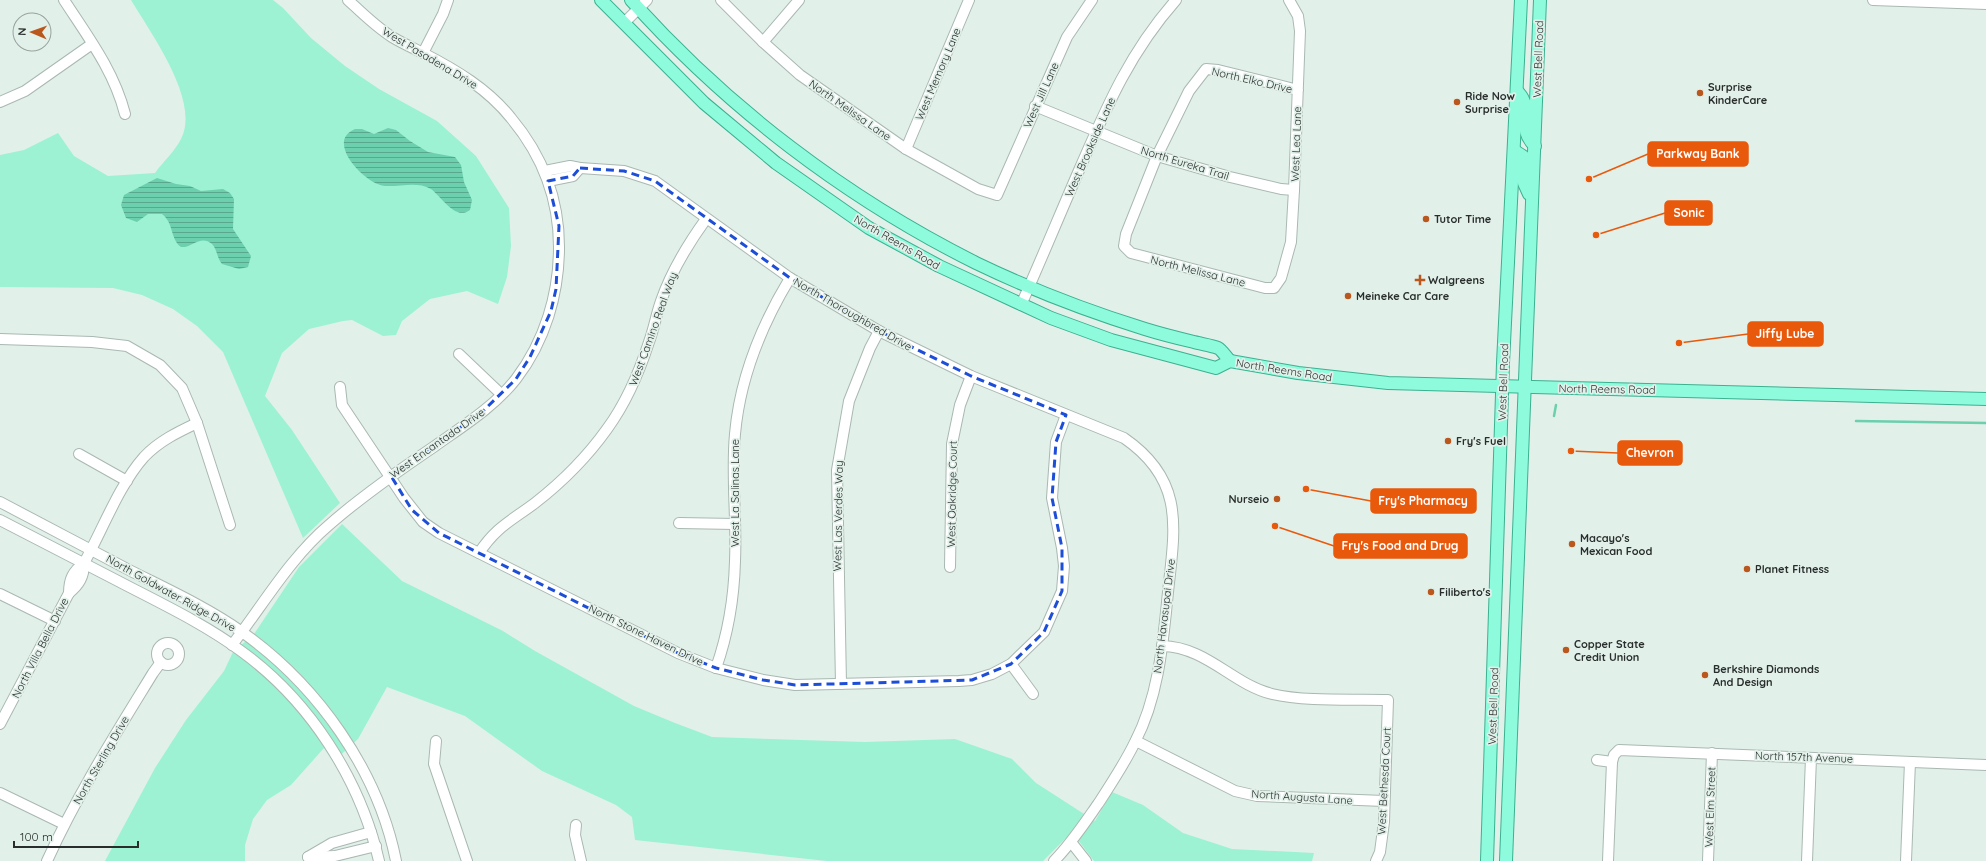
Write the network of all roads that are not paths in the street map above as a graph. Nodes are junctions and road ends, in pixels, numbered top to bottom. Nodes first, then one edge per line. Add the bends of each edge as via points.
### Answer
1 (64, 0) edge
2 (348, 0) edge
3 (448, 0) edge
4 (601, 0) edge
5 (721, 0) edge
6 (799, 0) edge
7 (969, 0) edge
8 (1092, 0) edge
9 (1176, 0) edge
10 (1289, 0) edge
11 (1521, 0) edge
12 (1540, 0) edge
13 (1873, 0) edge
14 (1934, 2) edge
15 (639, 3) edge
16 (1986, 4) edge
17 (624, 23) junction
18 (763, 42) junction
19 (92, 44) junction
20 (424, 53) junction
21 (1298, 90) junction
22 (1518, 91) junction
23 (0, 102) edge
24 (1035, 106) junction
25 (125, 114) dead end
26 (1096, 131) junction
27 (526, 136) joint
28 (1535, 146) junction
29 (906, 149) junction
30 (1515, 152) junction
31 (1157, 156) junction
32 (580, 168) junction
33 (545, 171) junction
34 (548, 181) junction
35 (1294, 190) junction
36 (997, 194) joint
37 (1532, 201) junction
38 (706, 219) junction
39 (790, 278) junction
40 (1029, 287) junction
41 (1274, 288) joint
42 (1021, 305) junction
43 (879, 331) junction
44 (0, 339) edge
45 (459, 354) dead end
46 (1230, 361) junction
47 (971, 376) junction
48 (1503, 386) junction
49 (340, 387) dead end
50 (1525, 387) junction
51 (501, 394) junction
52 (1986, 399) edge
53 (1066, 415) junction
54 (197, 423) junction
55 (79, 454) dead end
56 (391, 476) junction
57 (127, 481) junction
58 (1166, 487) joint
59 (0, 502) edge
60 (0, 520) edge
61 (679, 523) dead end
62 (735, 524) junction
63 (230, 525) dead end
64 (91, 550) junction
65 (480, 553) junction
66 (84, 563) junction
67 (950, 567) dead end
68 (0, 594) edge
69 (1496, 614) junction
70 (1516, 615) junction
71 (55, 621) junction
72 (242, 632) junction
73 (232, 645) junction
74 (1162, 646) junction
75 (162, 662) dead end
76 (1011, 664) junction
77 (716, 668) junction
78 (841, 684) junction
79 (1033, 694) dead end
80 (0, 724) edge
81 (1136, 741) junction
82 (436, 742) dead end
83 (1712, 753) junction
84 (1811, 758) junction
85 (1597, 760) dead end
86 (1612, 762) junction
87 (1910, 762) junction
88 (1986, 765) edge
89 (0, 793) edge
90 (1384, 801) junction
91 (64, 824) junction
92 (576, 825) dead end
93 (371, 832) junction
94 (1071, 842) junction
95 (376, 846) junction
96 (309, 859) edge
97 (47, 861) edge
98 (379, 861) edge
99 (396, 861) edge
100 (467, 861) edge
101 (582, 861) edge
102 (1054, 861) edge
103 (1086, 861) edge
104 (1376, 861) edge
105 (1487, 861) edge
106 (1506, 861) edge
107 (1608, 861) edge
108 (1708, 861) edge
109 (1807, 861) edge
110 (1906, 861) edge

1 - 19 street
2 - 20 street, West Pasadena Drive via 390,35
3 - 20 street
4 - 17 main road, North Reems Road
5 - 18 street, North Melissa Lane
6 - 18 street
7 - 29 street, West Memory Lane
8 - 24 street, West Jill Lane via 1067,37
9 - 26 street, West Brookside Lane via 1136,50
10 - 21 street, West Lea Lane via 1298,16 1300,31
11 - 22 main road, West Bell Road
12 - 28 main road, West Bell Road
13 - 14 street
14 - 16 street
15 - 17 street
15 - 40 main road, North Reems Road via 676,48 745,110 820,169 886,214
17 - 42 main road, North Reems Road via 704,103 776,163 868,228 939,266
18 - 29 street, North Melissa Lane via 800,75
19 - 23 street via 25,91
19 - 25 street via 110,71
20 - 27 street, West Pasadena Drive via 488,93
21 - 31 street, North Elko Drive via 1206,69 1189,91
21 - 35 street, West Lea Lane
22 - 28 main road via 1525,101 1526,136
22 - 30 main road, West Bell Road
24 - 26 street, North Eureka Trail
24 - 36 street, West Jill Lane
26 - 31 street, North Eureka Trail
26 - 40 street, West Brookside Lane
27 - 33 street, West Encantada Drive
28 - 37 main road, West Bell Road
29 - 36 street, North Melissa Lane via 978,189
30 - 37 main road via 1524,157 1524,183
30 - 48 main road, West Bell Road
31 - 35 street, North Eureka Trail via 1230,177
31 - 41 street, North Melissa Lane via 1126,234 1124,246 1131,253 1265,288
32 - 33 street, North Thoroughbred Drive via 570,166
32 - 34 street via 573,176
32 - 38 street, North Thoroughbred Drive via 609,169 640,175 671,191
33 - 34 street, West Encantada Drive
34 - 51 street, West Encantada Drive via 559,226 556,289 548,317 530,357 516,379
35 - 41 street, West Lea Lane via 1291,242 1281,278
37 - 50 main road, West Bell Road
38 - 39 street, North Thoroughbred Drive
38 - 65 street, West Camino Real Way via 675,269 661,300 641,365 627,398 607,429 572,471 534,503 504,523 489,538
39 - 43 street, North Thoroughbred Drive
39 - 62 street, West La Salinas Lane via 762,330 744,384 735,434
40 - 42 street, West Brookside Lane
40 - 46 main road, North Reems Road via 1160,334 1220,348
42 - 46 main road, North Reems Road via 1112,340 1185,360 1216,368
43 - 47 street, North Thoroughbred Drive
43 - 78 street, West Las Verdes Way via 849,401 837,470
44 - 54 street via 92,342 127,346 160,365 182,388
45 - 51 street
46 - 48 main road, North Reems Road via 1298,373 1374,382
47 - 53 street, North Thoroughbred Drive
47 - 67 street, West Oakridge Court via 960,406 952,444
48 - 50 main road, North Reems Road
48 - 69 main road, West Bell Road
49 - 56 street, North Stone Haven Drive via 342,406
50 - 52 main road, North Reems Road
50 - 70 main road, West Bell Road
51 - 56 street, West Encantada Drive via 482,412
53 - 58 street, North Thoroughbred Drive via 1124,438 1152,463
53 - 76 street, North Stone Haven Drive via 1056,442 1052,498 1064,566 1062,591 1044,632
54 - 57 street, North Villa Bella Drive via 171,435 144,457
54 - 63 street
55 - 57 street
56 - 65 street, North Stone Haven Drive via 412,510 424,522
56 - 72 street, West Encantada Drive via 310,542
57 - 64 street, North Villa Bella Drive
58 - 74 street, North Havasupai Drive via 1174,513 1174,535
59 - 64 street, North Goldwater Ridge Drive
60 - 66 street, North Goldwater Ridge Drive
61 - 62 street
62 - 77 street, West La Salinas Lane via 736,561 733,594 723,647
64 - 66 street, North Villa Bella Drive
64 - 72 street, North Goldwater Ridge Drive via 164,587
65 - 77 street, North Stone Haven Drive via 678,653
66 - 71 street, North Villa Bella Drive via 84,573 77,587 69,593
66 - 73 street, North Goldwater Ridge Drive via 192,620
68 - 71 street
69 - 70 main road
69 - 105 main road, West Bell Road
70 - 106 main road, West Bell Road
71 - 80 street, North Villa Bella Drive
72 - 73 street, West Encantada Drive
72 - 99 street, North Goldwater Ridge Drive via 295,678 330,718 366,776 380,806
73 - 93 street, North Goldwater Ridge Drive via 277,682 310,719 340,762
74 - 81 street, North Havasupai Drive via 1146,715
74 - 90 street, West Bethesda Court via 1177,646 1193,651 1256,688 1272,694 1388,700
75 - 91 street, North Sterling Drive via 152,673 105,750
76 - 78 street, North Stone Haven Drive via 972,680
76 - 79 street
77 - 78 street, North Stone Haven Drive via 795,685
81 - 90 street, North Augusta Lane via 1236,791 1257,796
81 - 94 street, North Havasupai Drive
82 - 100 street via 434,764
83 - 84 street, North 157th Avenue
83 - 86 street, North 157th Avenue via 1622,750 1616,752
83 - 108 street, West Elm Street
84 - 87 street, North 157th Avenue
84 - 109 street
85 - 86 street
86 - 107 street
87 - 88 street, North 157th Avenue
87 - 110 street
89 - 91 street
90 - 104 street, West Bethesda Court via 1380,852
91 - 97 street, North Sterling Drive
92 - 101 street via 575,835
93 - 95 street, North Goldwater Ridge Drive
93 - 96 street via 332,843
94 - 102 street, North Havasupai Drive
94 - 103 street
95 - 96 street via 335,856
95 - 98 street, North Goldwater Ridge Drive

